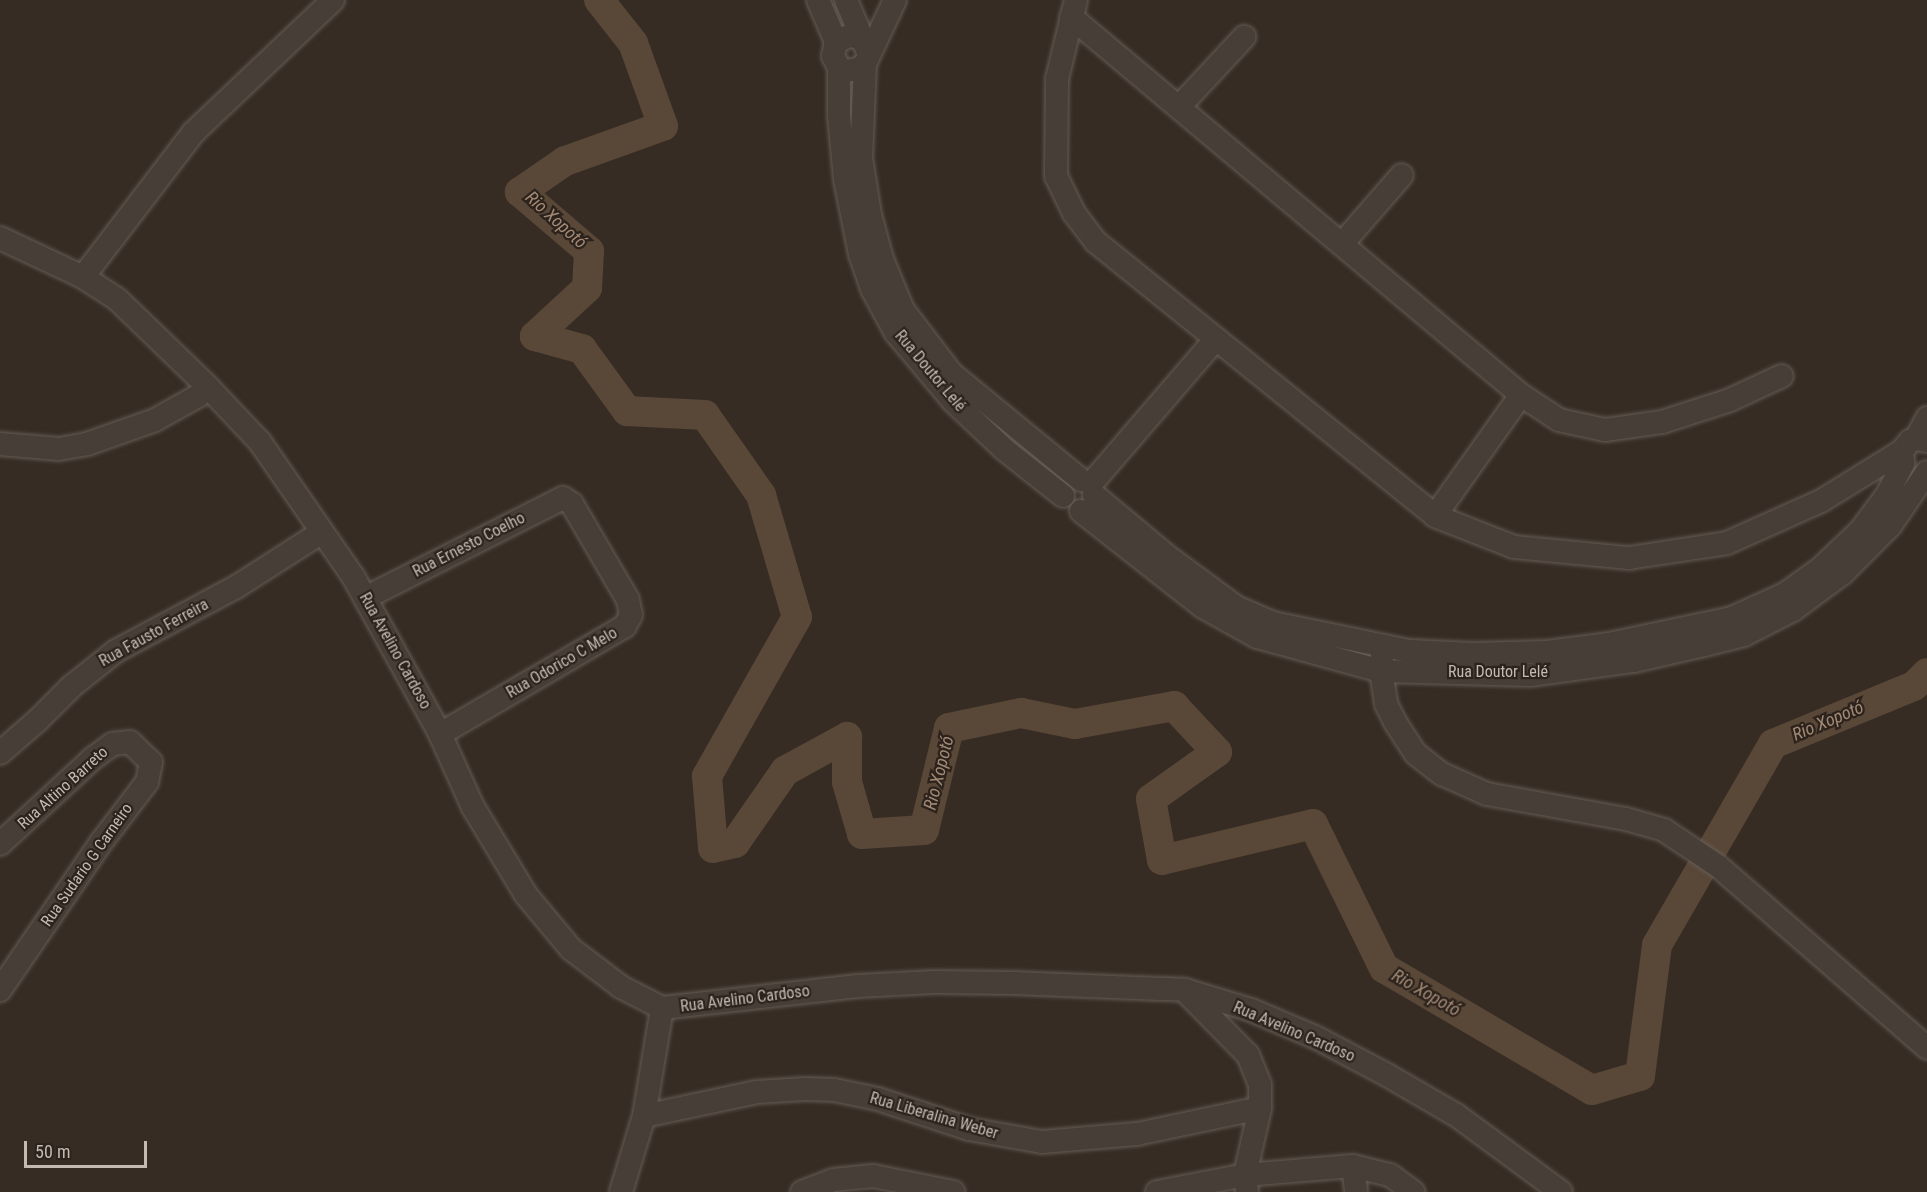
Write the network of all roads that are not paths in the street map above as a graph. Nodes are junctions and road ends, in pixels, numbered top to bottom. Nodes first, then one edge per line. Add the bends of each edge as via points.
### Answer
1 (333, 0) edge
2 (818, 0) edge
3 (846, 0) edge
4 (895, 0) edge
5 (1074, 9) edge
6 (1244, 37) dead end
7 (836, 42) junction
8 (865, 52) junction
9 (839, 68) junction
10 (1179, 107) junction
11 (1402, 175) dead end
12 (0, 238) edge
13 (1342, 244) junction
14 (83, 278) junction
15 (1215, 340) junction
16 (1782, 376) dead end
17 (208, 387) junction
18 (1521, 395) junction
19 (1927, 418) edge
20 (0, 444) edge
21 (1912, 448) edge
22 (1927, 472) edge
23 (1086, 493) junction
24 (572, 504) joint
25 (1435, 516) junction
26 (322, 532) junction
27 (366, 598) junction
28 (1398, 664) junction
29 (440, 734) junction
30 (130, 742) joint
31 (0, 753) edge
32 (0, 844) edge
33 (0, 990) edge
34 (1185, 990) junction
35 (662, 1008) junction
36 (1927, 1048) edge
37 (1260, 1108) junction
38 (644, 1116) junction
39 (1353, 1166) junction
40 (1246, 1184) edge
41 (621, 1192) edge
42 (802, 1192) edge
43 (953, 1192) edge
44 (1157, 1192) edge
45 (1356, 1192) edge
46 (1413, 1192) edge
47 (1561, 1192) edge

1 - 14 street via 193,133
2 - 7 street
3 - 8 street, Rua Doutor Lelé
4 - 8 street
5 - 10 street
5 - 15 street via 1057,79 1056,176 1074,213 1096,242
6 - 10 street
7 - 8 street via 851,35
7 - 9 street via 832,56
8 - 9 street via 853,71
8 - 23 street, Rua Doutor Lelé via 861,158 882,259 903,310 952,374
9 - 23 street, Rua Doutor Lelé via 845,179 860,254 872,289 896,333 953,401 1062,496 1068,508
10 - 13 street
11 - 13 street
12 - 14 street, Rua Avelino Cardoso
13 - 18 street
14 - 17 street, Rua Avelino Cardoso via 117,299
15 - 23 street
15 - 25 street
16 - 18 street via 1730,400 1662,422 1605,430 1559,420
17 - 20 street via 155,420 87,444 59,449
17 - 26 street, Rua Avelino Cardoso via 260,442
18 - 25 street
19 - 21 street, Rua Doutor Lelé
21 - 22 street via 1911,472
21 - 25 street via 1821,501 1727,543 1629,558 1514,547
21 - 28 street, Rua Doutor Lelé via 1887,495 1861,530 1820,569 1785,594 1732,618 1609,644
22 - 28 street, Rua Doutor Lelé via 1890,526 1843,573 1793,610 1744,635 1634,661 1530,675
23 - 28 street, Rua Doutor Lelé via 1236,607 1274,623 1382,646
23 - 28 street, Rua Doutor Lelé via 1203,607 1257,637
24 - 27 street, Rua Ernesto Coelho via 563,498 556,499
24 - 29 street, Rua Odorico C Melo via 628,600 629,621
26 - 27 street, Rua Avelino Cardoso
26 - 31 street, Rua Fausto Ferreira via 236,588 116,651
27 - 29 street, Rua Avelino Cardoso
28 - 36 street via 1386,704 1416,754 1442,774 1487,794 1626,819 1664,830 1718,866
29 - 35 street, Rua Avelino Cardoso via 473,807 526,895 585,961 621,987
30 - 32 street, Rua Altino Barreto via 120,741 105,749
30 - 33 street, Rua Sudario G Carneiro via 151,762 147,782
34 - 35 street, Rua Avelino Cardoso via 934,982 858,986
34 - 37 street via 1248,1055 1260,1085
34 - 47 street, Rua Avelino Cardoso via 1251,1010 1315,1037 1387,1075 1456,1115
35 - 38 street
37 - 38 street, Rua Liberalina Weber via 1137,1134 1042,1142 975,1131 878,1099 834,1090 757,1092
37 - 40 street
38 - 41 street
39 - 40 street
39 - 45 street
39 - 46 street via 1390,1175
40 - 44 street
42 - 43 street via 833,1180 873,1176

